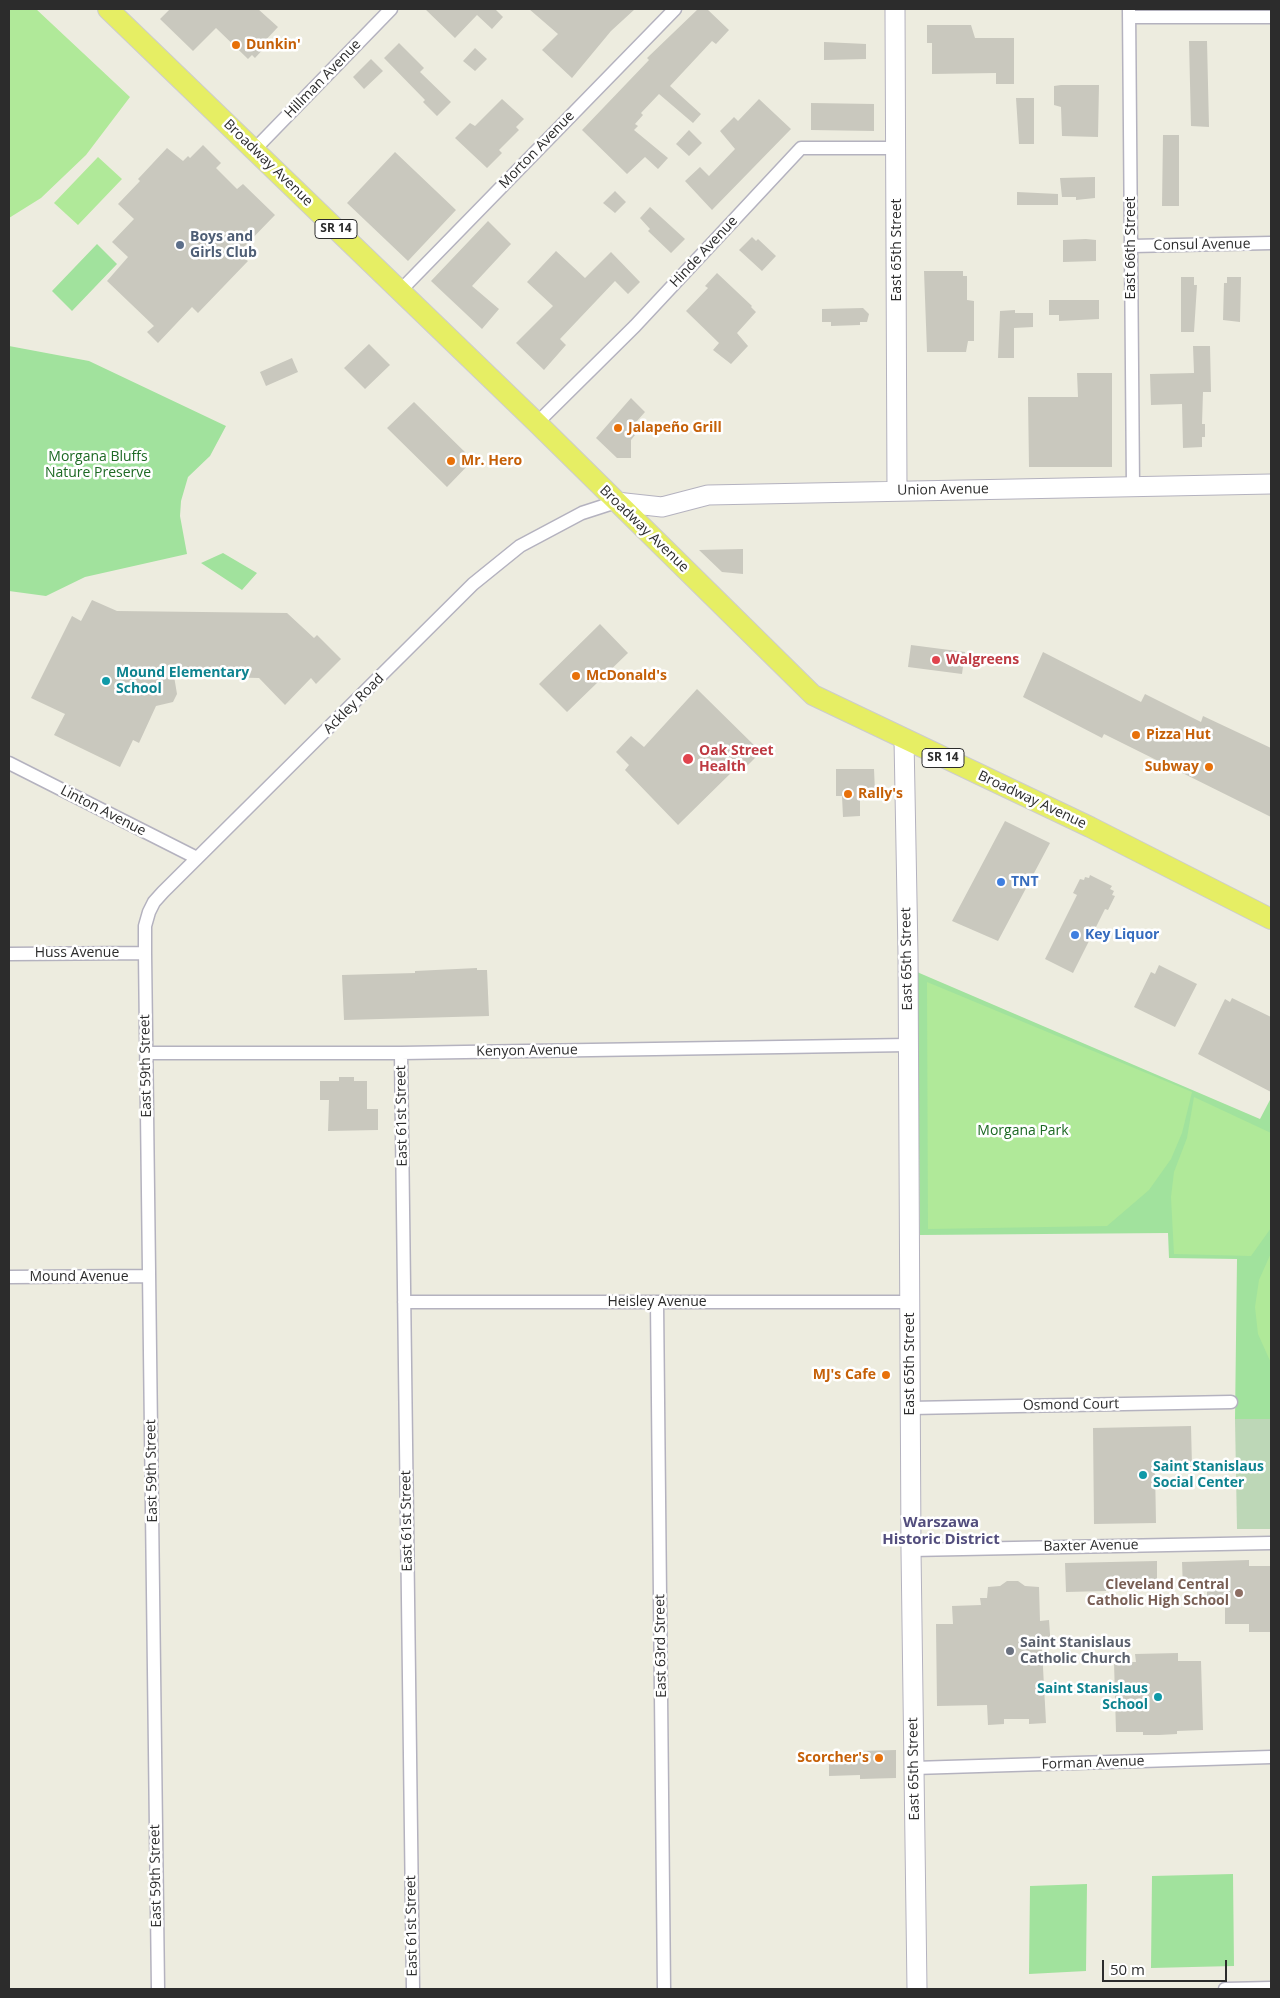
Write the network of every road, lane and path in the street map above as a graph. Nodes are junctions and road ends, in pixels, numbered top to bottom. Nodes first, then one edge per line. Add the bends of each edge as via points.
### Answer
1 (108, 9) edge
2 (391, 9) edge
3 (675, 9) edge
4 (895, 9) edge
5 (1129, 13) edge
6 (1271, 17) edge
7 (897, 148) junction
8 (255, 149) junction
9 (1271, 243) edge
10 (1132, 246) junction
11 (400, 291) junction
12 (537, 423) junction
13 (1271, 484) edge
14 (1133, 486) junction
15 (897, 491) junction
16 (616, 502) junction
17 (904, 739) junction
18 (9, 763) edge
19 (197, 858) junction
20 (1271, 919) edge
21 (145, 953) junction
22 (9, 954) edge
23 (908, 1045) junction
24 (401, 1052) junction
25 (146, 1053) junction
26 (149, 1276) junction
27 (9, 1277) edge
28 (404, 1302) junction
29 (657, 1302) junction
30 (910, 1302) junction
31 (1231, 1402) dead end
32 (910, 1408) junction
33 (1271, 1543) edge
34 (911, 1550) junction
35 (1271, 1757) edge
36 (914, 1768) junction
37 (1271, 1988) edge
38 (158, 1989) edge
39 (413, 1989) edge
40 (664, 1989) edge
41 (917, 1989) edge
42 (1225, 1989) edge

1 - 8 main road, Broadway Avenue / SR 14
2 - 8 street, Hillman Avenue
3 - 11 street, Morton Avenue
4 - 7 street, East 65th Street
5 - 6 street
5 - 10 street, East 66th Street
7 - 12 street, Hinde Avenue via 800,148 635,326
7 - 15 street, East 65th Street
8 - 11 main road, Broadway Avenue / SR 14
9 - 10 street, Consul Avenue
10 - 14 street, East 66th Street
11 - 12 main road, Broadway Avenue / SR 14
12 - 16 main road, Broadway Avenue / SR 14
13 - 14 street, Union Avenue
14 - 15 street, Union Avenue
15 - 16 street, Union Avenue via 708,495 662,507
16 - 17 main road, Broadway Avenue / SR 14 via 813,695
16 - 19 street, Ackley Road via 582,513 520,546 490,569
17 - 20 main road, Broadway Avenue / SR 14 via 1090,827
17 - 23 street, East 65th Street
18 - 19 street, Linton Avenue
19 - 21 street, Ackley Road via 154,902 145,926
21 - 22 street, Huss Avenue
21 - 25 street, East 59th Street
23 - 24 street, Kenyon Avenue
23 - 30 street, East 65th Street
24 - 25 street, Kenyon Avenue
24 - 28 street, East 61st Street
25 - 26 street, East 59th Street
26 - 27 street, Mound Avenue
26 - 38 street, East 59th Street
28 - 29 street, Heisley Avenue
28 - 39 street, East 61st Street
29 - 30 street, Heisley Avenue
29 - 40 street, East 63rd Street
30 - 32 street, East 65th Street
31 - 32 street, Osmond Court
32 - 34 street, East 65th Street
33 - 34 street, Baxter Avenue
34 - 36 street, East 65th Street
35 - 36 street, Forman Avenue
36 - 41 street, East 65th Street
37 - 42 street

